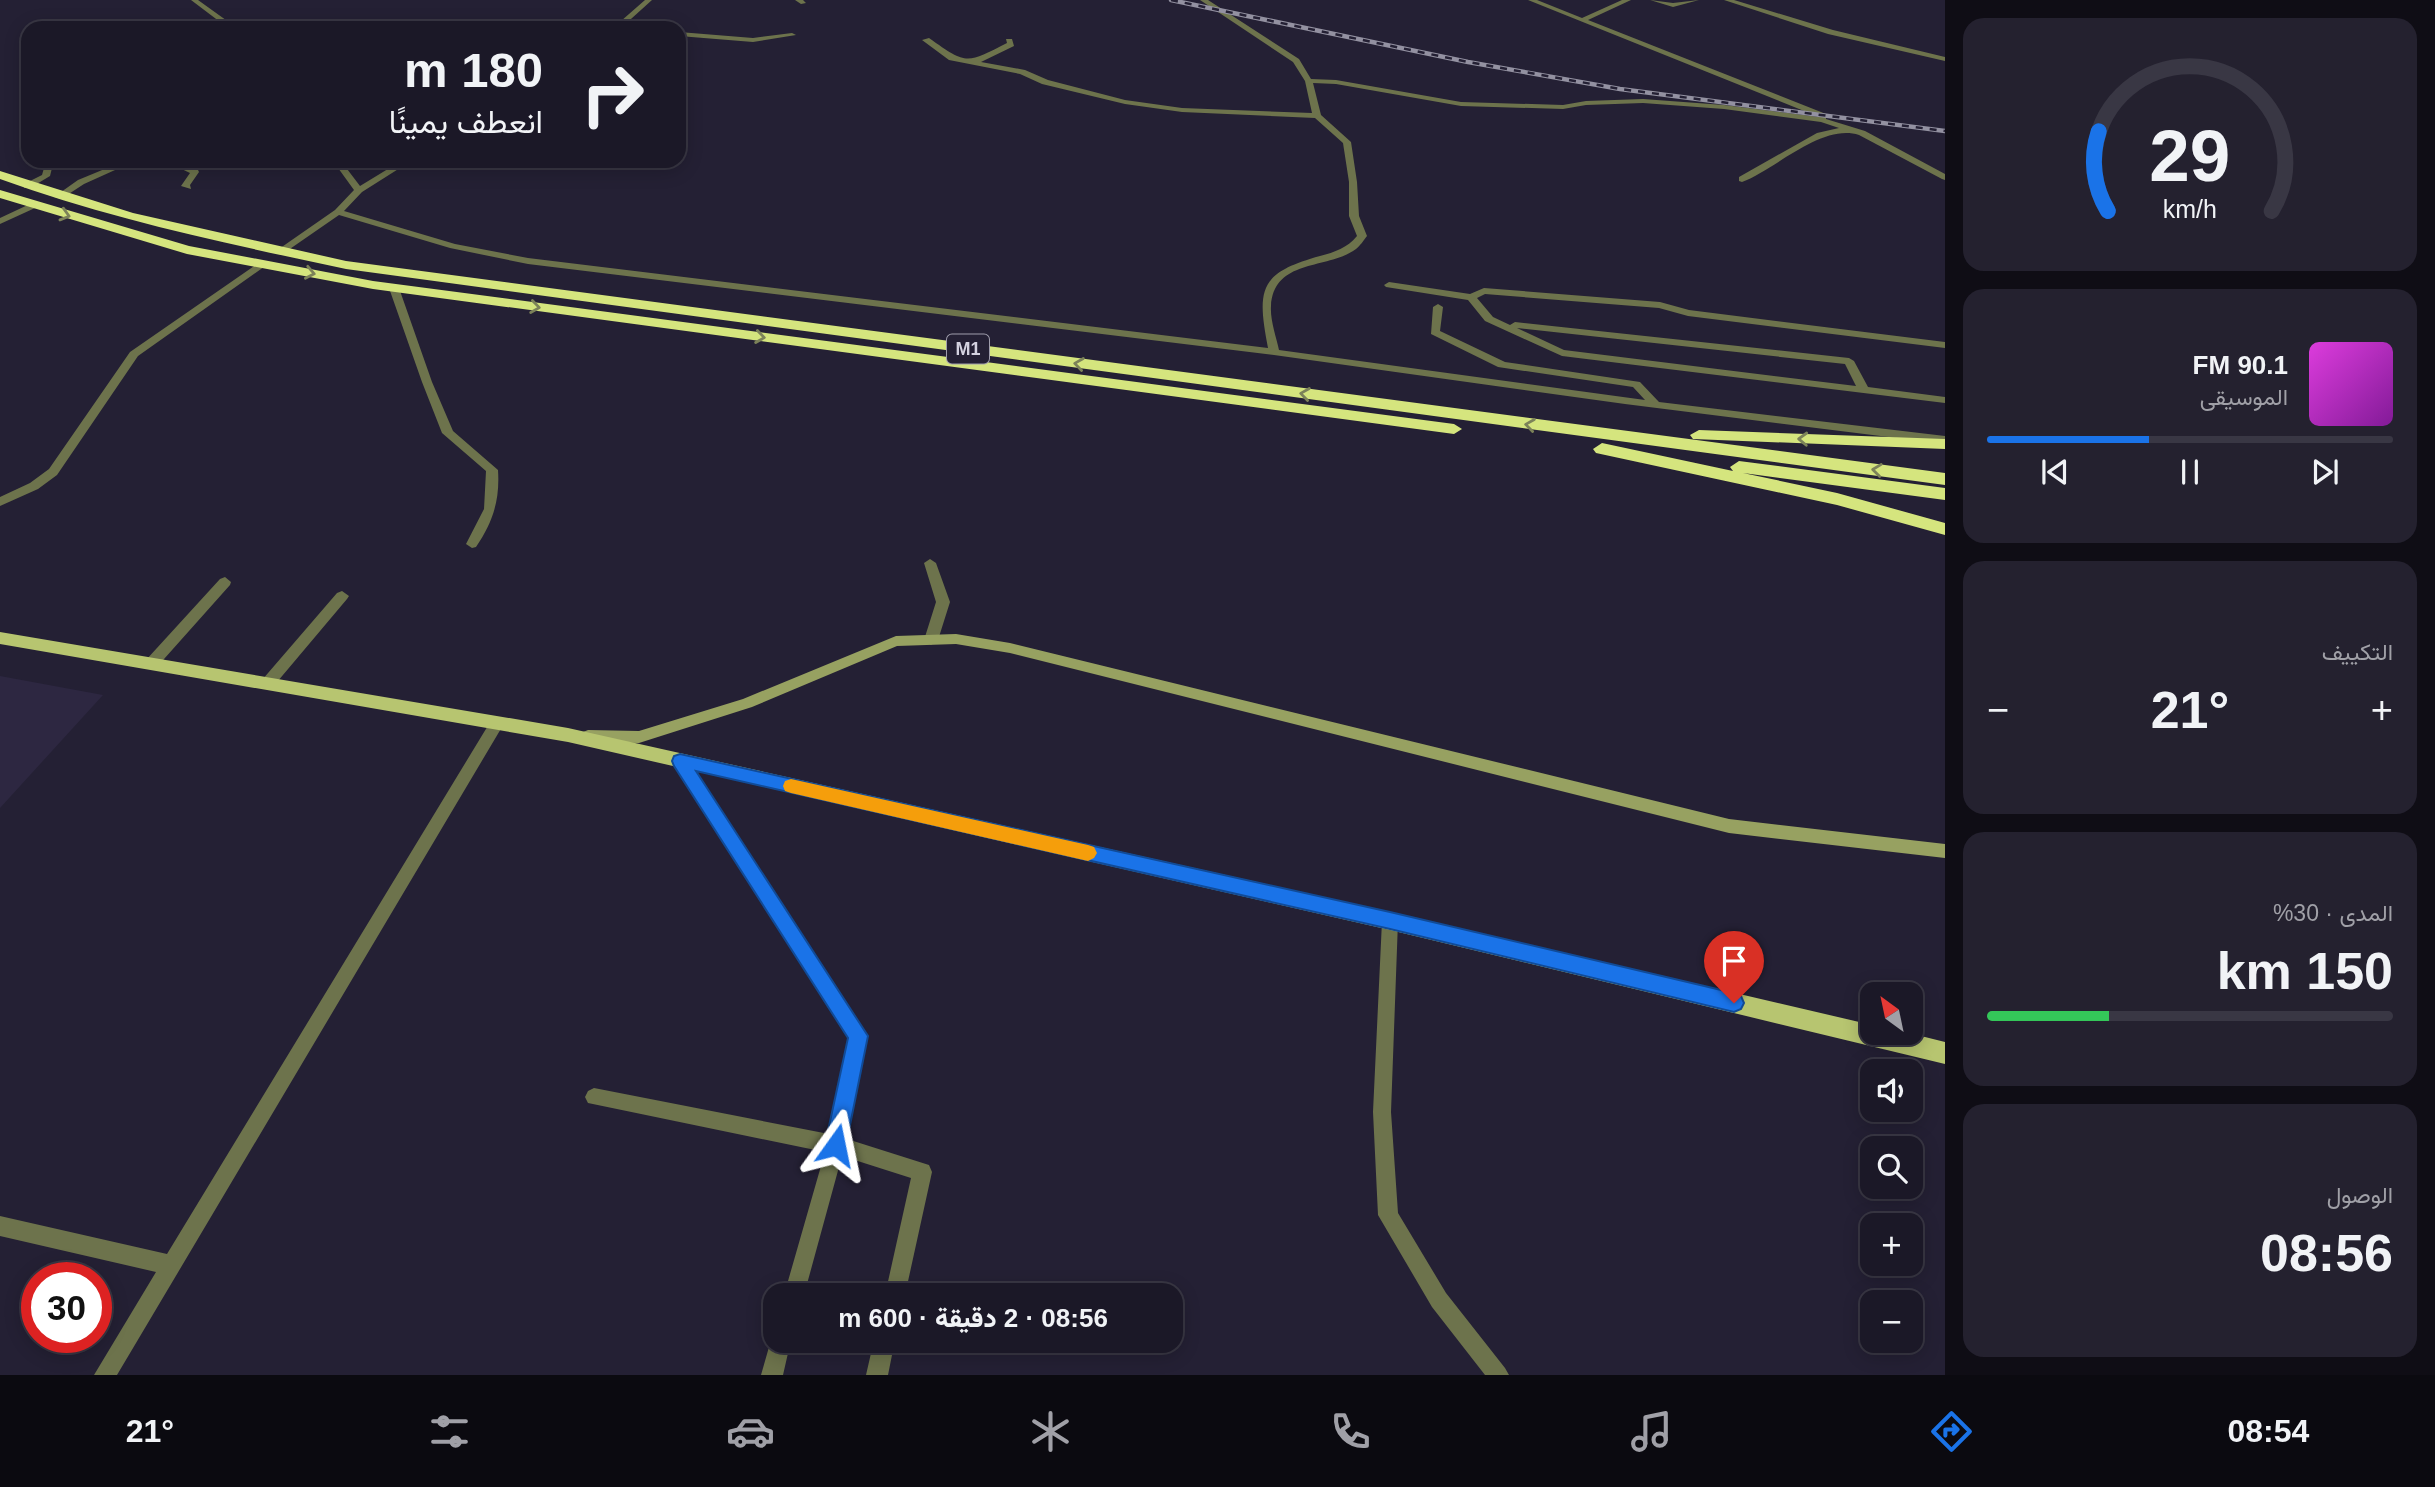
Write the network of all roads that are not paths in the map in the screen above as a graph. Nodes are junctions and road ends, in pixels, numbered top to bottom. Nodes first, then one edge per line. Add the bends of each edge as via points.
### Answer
1 (194, 0) edge
2 (649, 0) edge
3 (1203, 0) edge
4 (1531, 0) edge
5 (1628, 0) edge
6 (1653, 0) edge
7 (1696, 0) edge
8 (1727, 0) edge
9 (1583, 20) junction
10 (223, 21) edge
11 (625, 21) edge
12 (686, 35) edge
13 (792, 35) dead end
14 (926, 40) dead end
15 (1009, 41) dead end
16 (1945, 59) edge
17 (973, 63) junction
18 (1309, 81) junction
19 (1317, 116) junction
20 (1822, 120) junction
21 (1852, 129) junction
22 (48, 168) edge
23 (114, 168) edge
24 (186, 168) edge
25 (342, 168) edge
26 (395, 168) edge
27 (0, 175) edge
28 (1945, 177) edge
29 (1742, 179) dead end
30 (27, 186) junction
31 (188, 187) dead end
32 (359, 190) junction
33 (0, 194) edge
34 (58, 197) junction
35 (32, 206) junction
36 (338, 212) junction
37 (0, 221) edge
38 (281, 251) junction
39 (263, 264) junction
40 (1389, 285) dead end
41 (394, 288) junction
42 (1471, 297) junction
43 (1438, 307) dead end
44 (1504, 324) junction
45 (1945, 345) edge
46 (1274, 352) junction
47 (1863, 388) junction
48 (1945, 400) edge
49 (1656, 405) junction
50 (1564, 429) junction
51 (1945, 442) edge
52 (1602, 449) junction
53 (1945, 479) edge
54 (1945, 494) edge
55 (0, 502) edge
56 (1945, 529) edge
57 (472, 544) dead end
58 (930, 563) dead end
59 (225, 582) dead end
60 (342, 596) dead end
61 (0, 638) edge
62 (931, 640) junction
63 (151, 664) junction
64 (267, 684) junction
65 (497, 723) junction
66 (568, 735) junction
67 (680, 761) junction
68 (1945, 851) edge
69 (1390, 921) junction
70 (1945, 1053) edge
71 (594, 1097) dead end
72 (836, 1145) junction
73 (0, 1226) edge
74 (171, 1265) junction
75 (797, 1283) edge
76 (898, 1283) edge
77 (778, 1353) edge
78 (882, 1353) edge
79 (105, 1375) edge
80 (772, 1375) edge
81 (877, 1375) edge
82 (1498, 1375) edge

1 - 10 street
2 - 11 street
3 - 18 street via 1296,61
4 - 9 street
5 - 9 street
6 - 7 street via 1673,5
8 - 16 street via 1831,32
9 - 20 street via 1823,116
12 - 13 street via 753,40
14 - 17 street via 952,58
15 - 17 street via 1011,44
17 - 19 street via 1150,106
18 - 19 street
18 - 20 street via 1461,104 1563,107 1643,101
19 - 46 street via 1347,142 1354,216 1362,236 1352,248 1287,270 1274,283 1266,304
20 - 21 street
21 - 28 street
21 - 29 street via 1820,135
22 - 30 street via 46,176
23 - 34 street
24 - 31 street via 195,172
25 - 32 street
26 - 32 street
27 - 30 highway, M1
30 - 34 highway, M1
32 - 36 street
33 - 35 highway, M1
34 - 38 highway, M1
35 - 37 street
35 -> 39 highway, M1 via 187,250
36 - 38 street
36 - 46 street via 453,246 528,261
50 -> 38 highway, M1 via 346,265
39 -> 41 highway, M1
39 - 55 street via 134,354 53,472
40 - 42 street
41 -> 52 highway, M1
41 - 57 street via 448,433 492,471 495,498
42 - 44 street via 1489,318
42 - 45 street via 1484,291 1660,305 1688,313
43 - 49 street via 1435,332 1502,365 1636,384
44 - 47 street via 1562,353
44 - 47 street via 1849,361
46 - 49 street
47 - 48 street
49 - 51 street
51 -> 50 highway
53 -> 50 highway, M1
52 - 54 highway, M1
52 - 56 highway via 1837,499
58 - 62 street via 943,602
59 - 63 street
60 - 64 street
61 - 63 main road
62 - 66 street via 896,641 747,703 639,737
62 - 68 street via 956,639 1010,648 1729,826
63 - 64 main road
64 - 65 main road
65 - 66 main road
65 - 74 street
66 - 67 main road
67 - 69 main road
67 - 72 street via 858,1036
69 - 70 main road
69 - 82 street via 1382,1112 1388,1214 1439,1300
71 - 72 street
72 - 75 street
72 - 76 street via 922,1172
73 - 74 street
74 - 79 street
77 - 80 street
78 - 81 street

